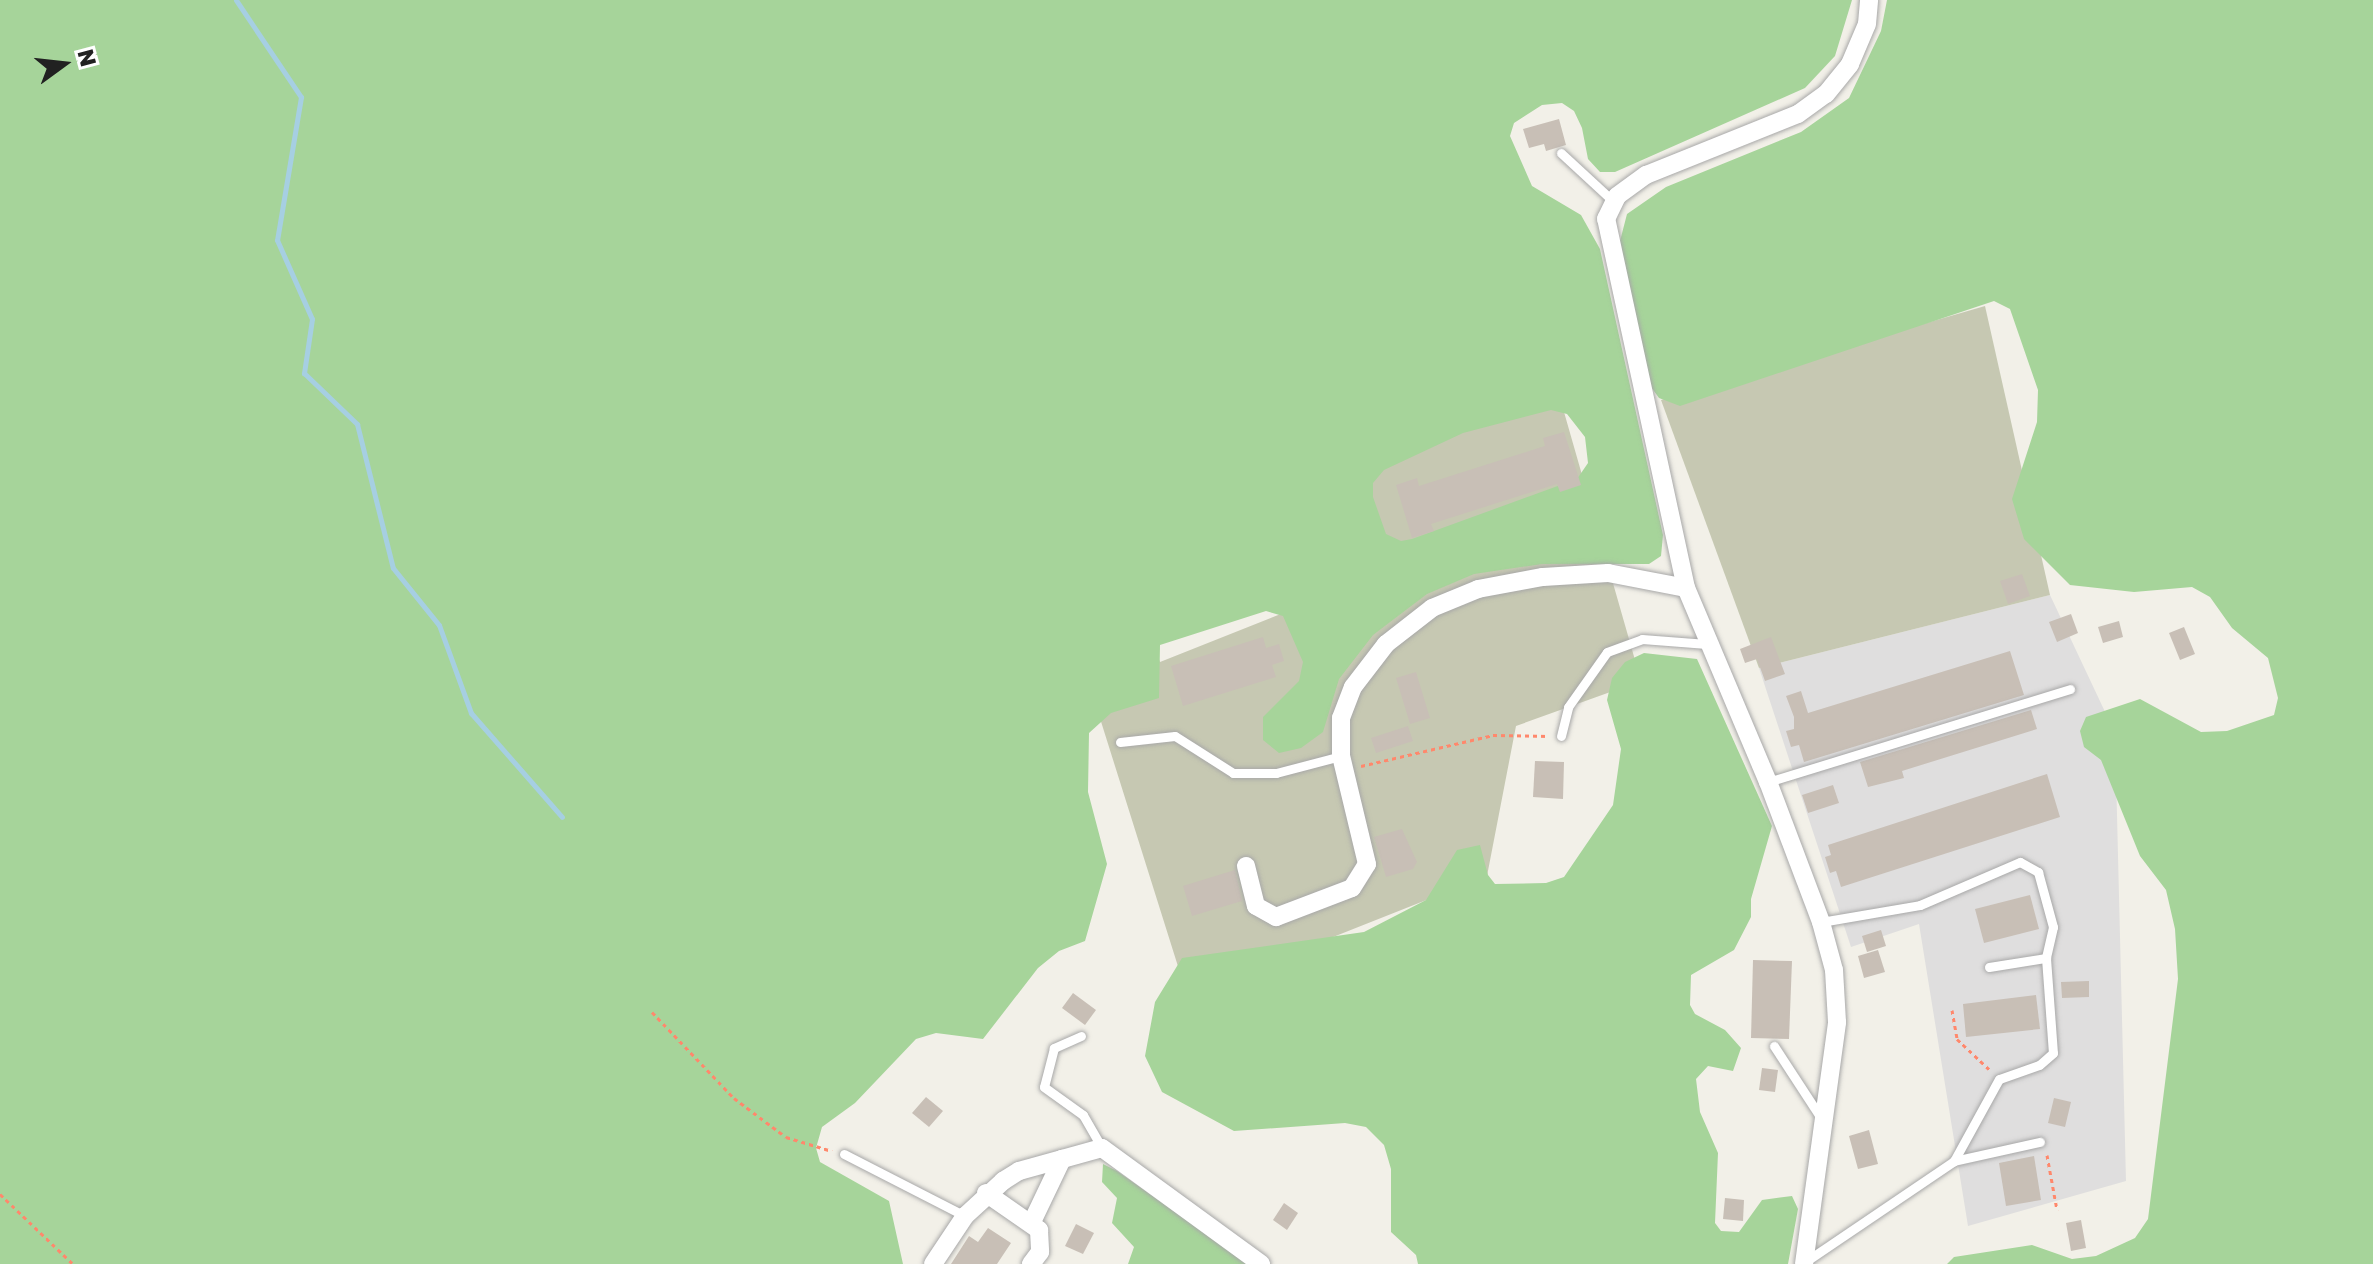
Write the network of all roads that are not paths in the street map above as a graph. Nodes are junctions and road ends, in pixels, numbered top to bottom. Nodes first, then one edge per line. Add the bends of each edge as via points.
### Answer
1 (1869, 0) edge
2 (1561, 153) dead end
3 (1613, 201) junction
4 (1686, 588) junction
5 (1707, 644) junction
6 (2070, 689) dead end
7 (1561, 736) road end
8 (1120, 742) dead end
9 (1341, 756) junction
10 (1768, 782) junction
11 (1246, 866) dead end
12 (1821, 922) junction
13 (2046, 958) junction
14 (1989, 967) dead end
15 (1081, 1036) dead end
16 (1774, 1046) dead end
17 (1825, 1124) junction
18 (2040, 1142) road end
19 (1102, 1148) junction
20 (844, 1154) road end
21 (1062, 1159) junction
22 (1954, 1161) junction
23 (986, 1193) junction
24 (965, 1216) junction
25 (1032, 1222) junction
26 (1804, 1263) edge
27 (933, 1264) edge
28 (1031, 1264) edge
29 (1261, 1264) edge

1 - 3 street via 1867,24 1850,64 1826,94 1798,114 1657,169
2 - 3 lane
3 - 4 street via 1606,219 1607,243
4 - 5 street
4 - 9 street via 1608,573 1543,577 1478,589 1432,608 1386,644 1353,687 1341,718
5 - 7 lane via 1642,639 1607,652 1568,707
5 - 10 street
6 - 10 lane
8 - 9 lane via 1175,736 1233,773 1276,773
9 - 11 street via 1367,864 1352,888 1276,917 1256,906
10 - 12 street
12 - 13 lane via 1920,905 2020,862 2038,872 2046,894 2053,927
12 - 17 street via 1838,997
13 - 14 lane
13 - 22 lane via 2053,1053 2039,1065 1999,1079
15 - 19 lane via 1054,1048 1044,1087 1083,1115
16 - 17 lane
17 - 26 street
18 - 22 lane
19 - 21 street
19 - 29 street
20 - 24 lane
21 - 23 street via 1019,1171
21 - 25 street
22 - 26 lane
23 - 24 street
23 - 25 street
24 - 27 street
25 - 28 street via 1042,1239

